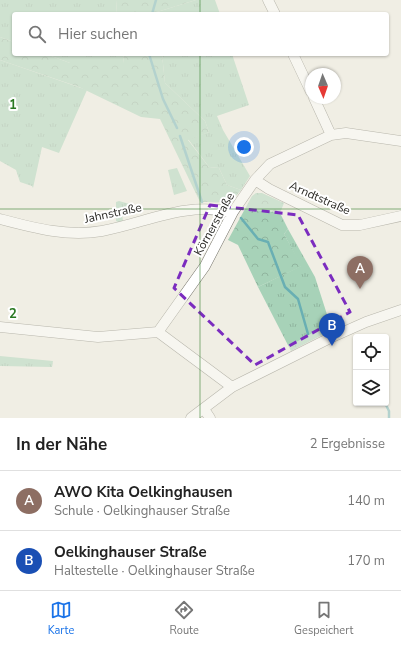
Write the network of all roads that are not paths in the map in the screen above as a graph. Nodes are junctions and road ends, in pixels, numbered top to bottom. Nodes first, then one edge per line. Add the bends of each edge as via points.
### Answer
1 (268, 0) edge
2 (274, 12) edge
3 (294, 56) edge
4 (305, 79) edge
5 (317, 104) edge
6 (332, 135) junction
7 (401, 141) edge
8 (255, 180) junction
9 (232, 212) junction
10 (401, 216) edge
11 (0, 219) edge
12 (401, 310) edge
13 (0, 327) edge
14 (158, 332) junction
15 (232, 387) junction
16 (204, 409) junction
17 (191, 418) edge
18 (210, 418) edge

1 - 2 street
3 - 4 street
5 - 6 street
6 - 7 street, Körnerstraße via 346,133
6 - 8 street, Körnerstraße via 270,164
8 - 9 street, Körnerstraße
8 - 10 street, Arndtstraße via 342,225 360,225
9 - 11 street, Jahnstraße via 214,209 168,213 125,226 79,233 37,229
9 - 14 street, Körnerstraße via 205,266
12 - 15 street via 330,338
13 - 14 street via 98,337
14 - 15 street
15 - 16 street
16 - 17 street
16 - 18 street

